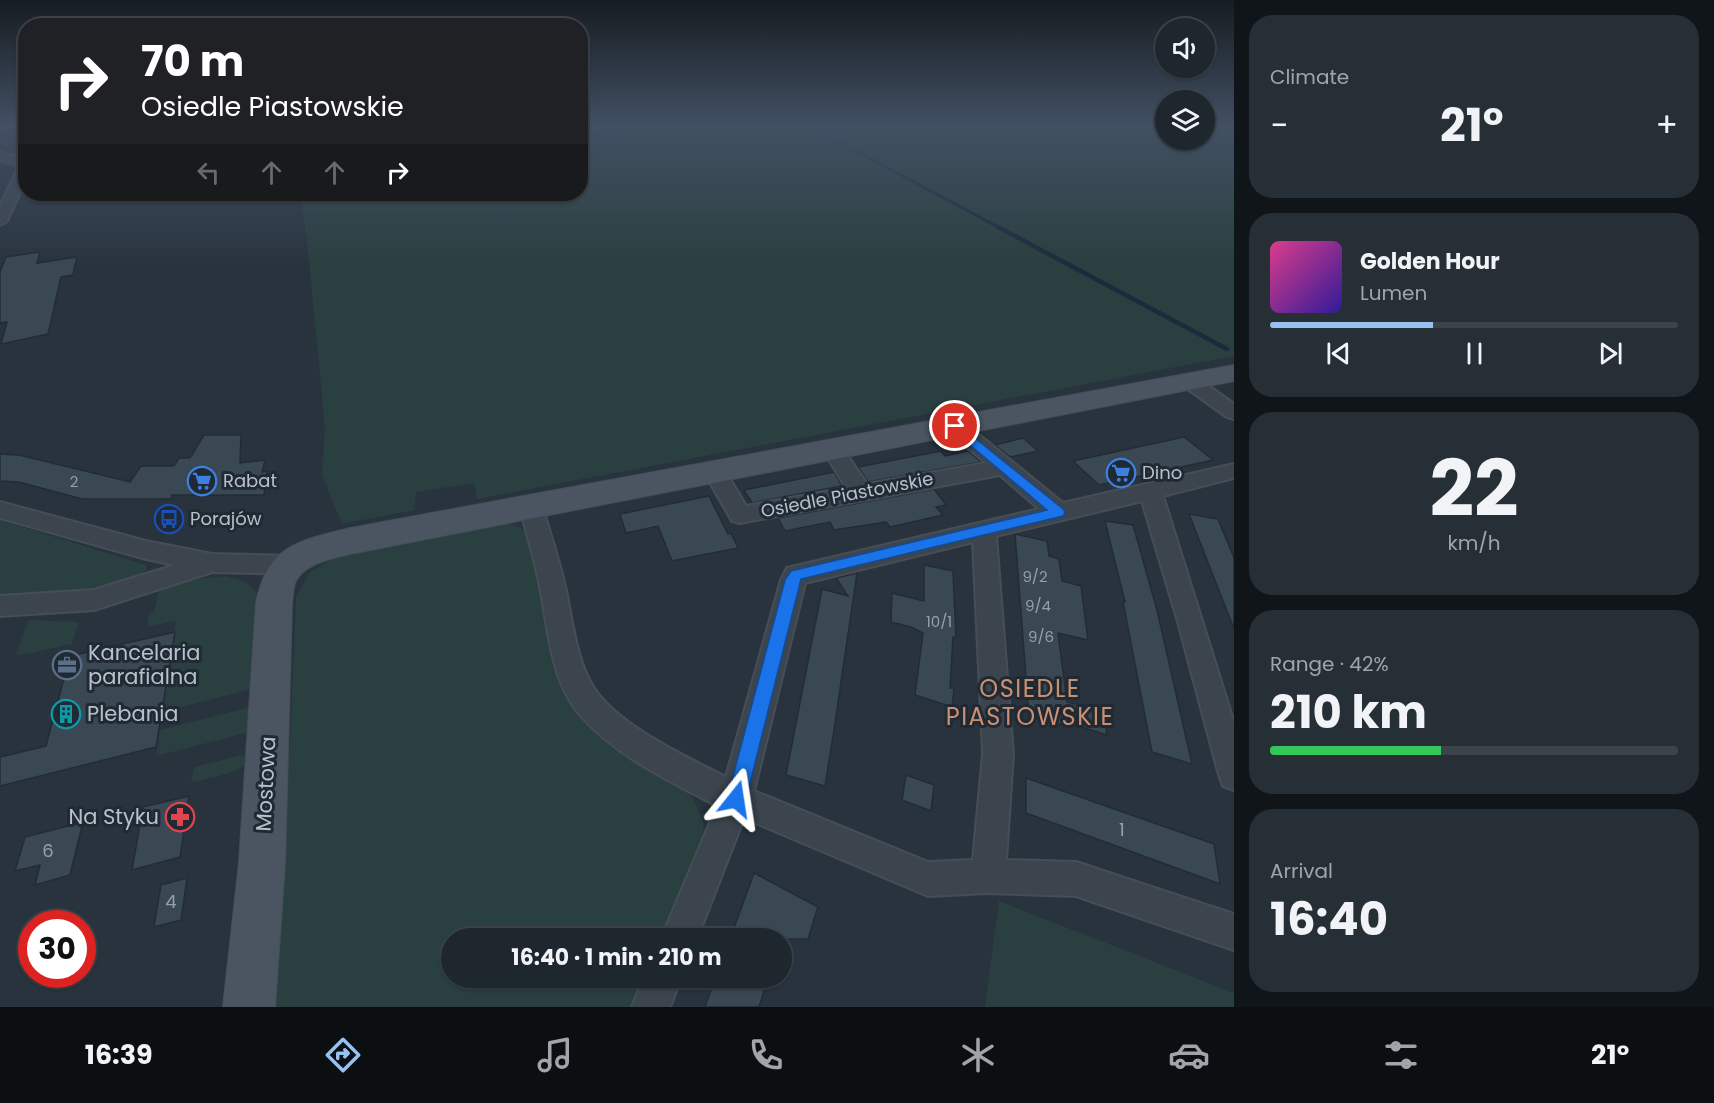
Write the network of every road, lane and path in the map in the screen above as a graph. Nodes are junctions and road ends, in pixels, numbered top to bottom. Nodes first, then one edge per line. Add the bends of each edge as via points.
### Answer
1 (18, 185) edge
2 (0, 220) edge
3 (1234, 373) edge
4 (1190, 381) junction
5 (1234, 412) edge
6 (955, 426) junction
7 (833, 450) junction
8 (1003, 467) junction
9 (1234, 471) edge
10 (715, 472) junction
11 (1150, 490) junction
12 (861, 493) junction
13 (531, 507) junction
14 (0, 510) edge
15 (1058, 512) junction
16 (984, 530) junction
17 (212, 563) junction
18 (291, 565) junction
19 (0, 606) edge
20 (1234, 775) edge
21 (736, 799) junction
22 (988, 876) junction
23 (683, 928) edge
24 (1234, 932) edge
25 (659, 988) edge
26 (249, 1007) edge
27 (651, 1007) edge

1 - 2 street
3 - 4 street
4 - 5 street
4 - 6 street
6 - 7 street
6 - 8 street
7 - 10 street
7 - 12 street
8 - 12 street, Osiedle Piastowskie
8 - 15 street
9 - 11 street
10 - 12 street, Osiedle Piastowskie via 740,515
10 - 13 street
11 - 15 street
11 - 20 street
13 - 18 street via 350,541 321,549
13 - 21 street via 569,664 590,706 657,757
14 - 17 street via 146,550
15 - 16 street
16 - 21 street via 796,575
16 - 22 street via 998,754
17 - 18 street
17 - 19 street via 94,600
18 - 26 street, Mostowa via 281,576 274,603 262,863
21 - 22 street via 928,879
21 - 23 street
22 - 24 street via 1076,879
25 - 27 street

